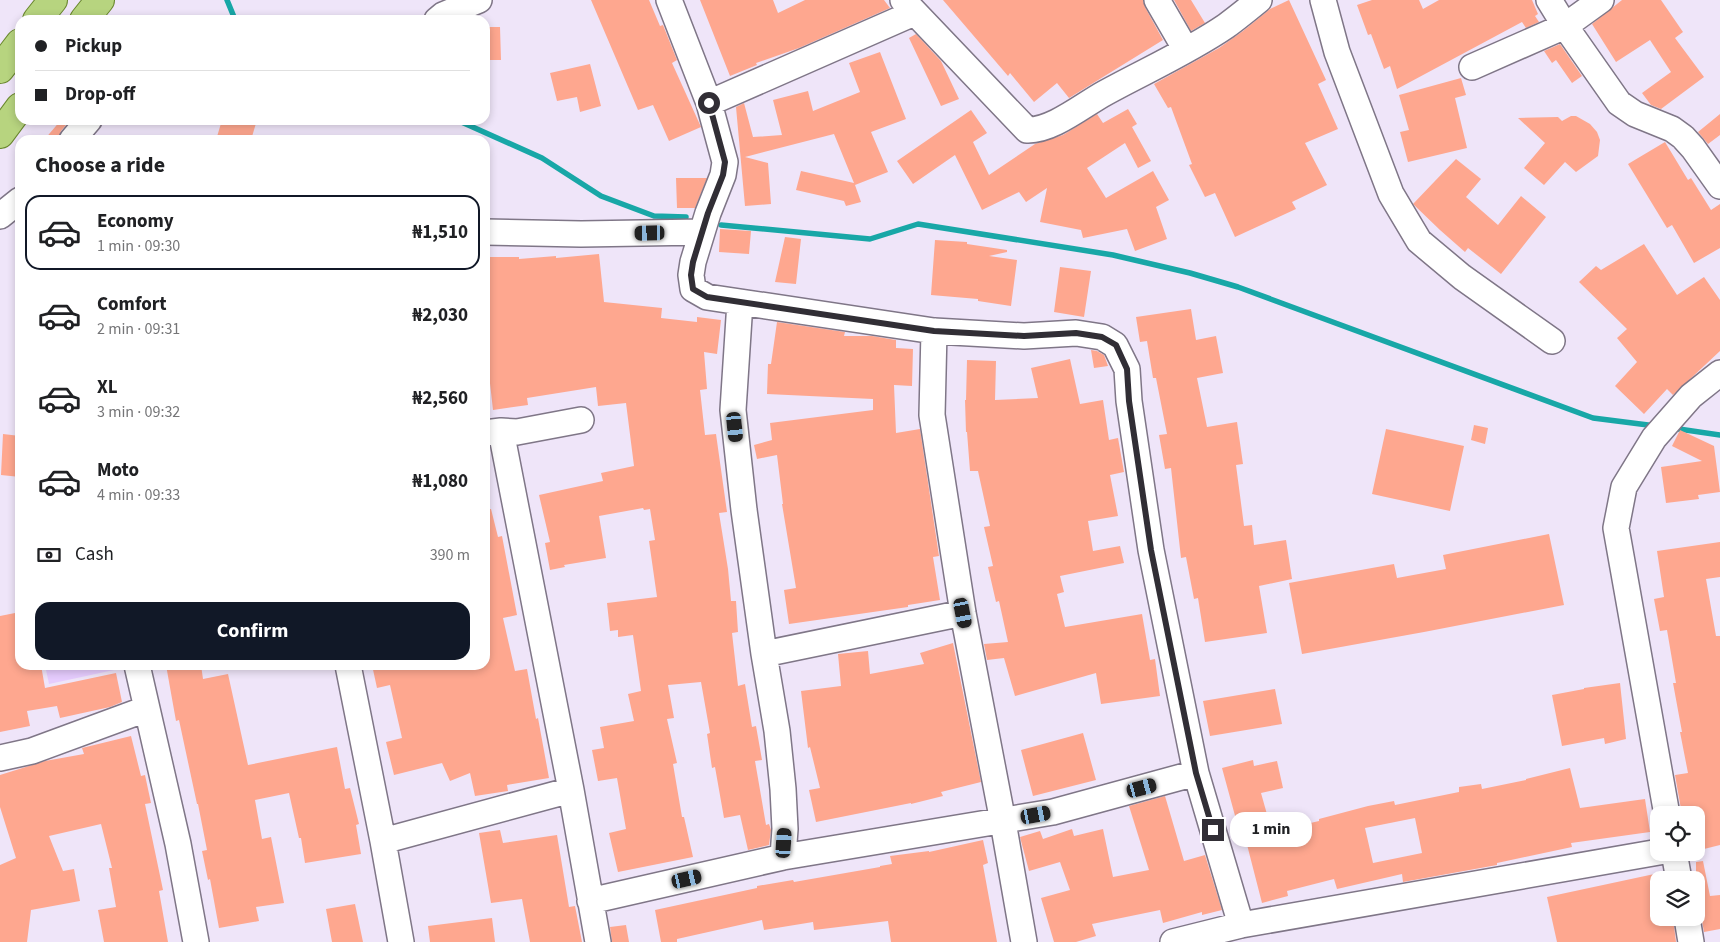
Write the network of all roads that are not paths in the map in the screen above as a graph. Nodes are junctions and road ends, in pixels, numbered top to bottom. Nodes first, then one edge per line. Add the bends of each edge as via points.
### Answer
1 (53, 0) edge
2 (100, 0) edge
3 (479, 0) edge
4 (669, 0) edge
5 (1157, 0) edge
6 (1259, 0) edge
7 (1323, 0) edge
8 (1549, 0) edge
9 (1601, 0) edge
10 (908, 6) edge
11 (42, 15) edge
12 (88, 15) edge
13 (443, 15) edge
14 (1565, 26) junction
15 (15, 49) edge
16 (1186, 50) junction
17 (1472, 67) dead end
18 (0, 69) edge
19 (709, 103) junction
20 (15, 114) edge
21 (85, 125) edge
22 (0, 134) edge
23 (76, 135) edge
24 (1720, 186) edge
25 (15, 204) edge
26 (0, 216) edge
27 (490, 232) edge
28 (702, 232) junction
29 (740, 302) junction
30 (934, 331) junction
31 (1552, 341) dead end
32 (1720, 373) edge
33 (581, 420) dead end
34 (493, 432) edge
35 (963, 613) junction
36 (764, 654) junction
37 (138, 670) edge
38 (349, 670) edge
39 (146, 709) junction
40 (0, 758) edge
41 (1196, 773) junction
42 (571, 790) junction
43 (1665, 806) edge
44 (1003, 822) junction
45 (383, 841) junction
46 (1650, 854) edge
47 (783, 857) junction
48 (590, 901) junction
49 (1241, 925) junction
50 (1688, 926) edge
51 (196, 942) edge
52 (401, 942) edge
53 (598, 942) edge
54 (1024, 942) edge
55 (1173, 942) edge
56 (1691, 942) edge

1 - 11 main road
2 - 12 main road
3 - 13 street
4 - 19 street
5 - 16 street
6 - 16 street via 1226,26
7 - 31 street via 1337,52 1392,194 1419,241 1462,277
8 - 14 street
9 - 14 street
10 - 16 street via 1027,130 1036,131 1055,122
10 - 19 street
14 - 17 street
14 - 24 street via 1619,103 1683,137
15 - 18 main road
19 - 28 street via 725,162
20 - 22 main road
21 - 23 street
25 - 26 street
27 - 28 street
28 - 29 street via 691,275 693,289 707,297
29 - 30 street
29 - 36 street via 733,410
30 - 35 street via 932,415
30 - 41 street via 1024,336 1076,333 1102,337 1116,345 1127,369 1151,550
32 - 43 street via 1691,396 1654,438 1624,487 1616,528
33 - 34 street via 524,431
34 - 42 street
35 - 36 street
35 - 44 street
36 - 47 street via 783,789
37 - 39 street
38 - 45 street
39 - 40 street via 32,751
39 - 51 street via 178,844
41 - 44 street via 1053,812
41 - 49 street
42 - 45 street
42 - 48 street
44 - 47 street
44 - 54 street
45 - 52 street
46 - 49 street
47 - 48 street
48 - 53 street
49 - 55 street
50 - 56 street

